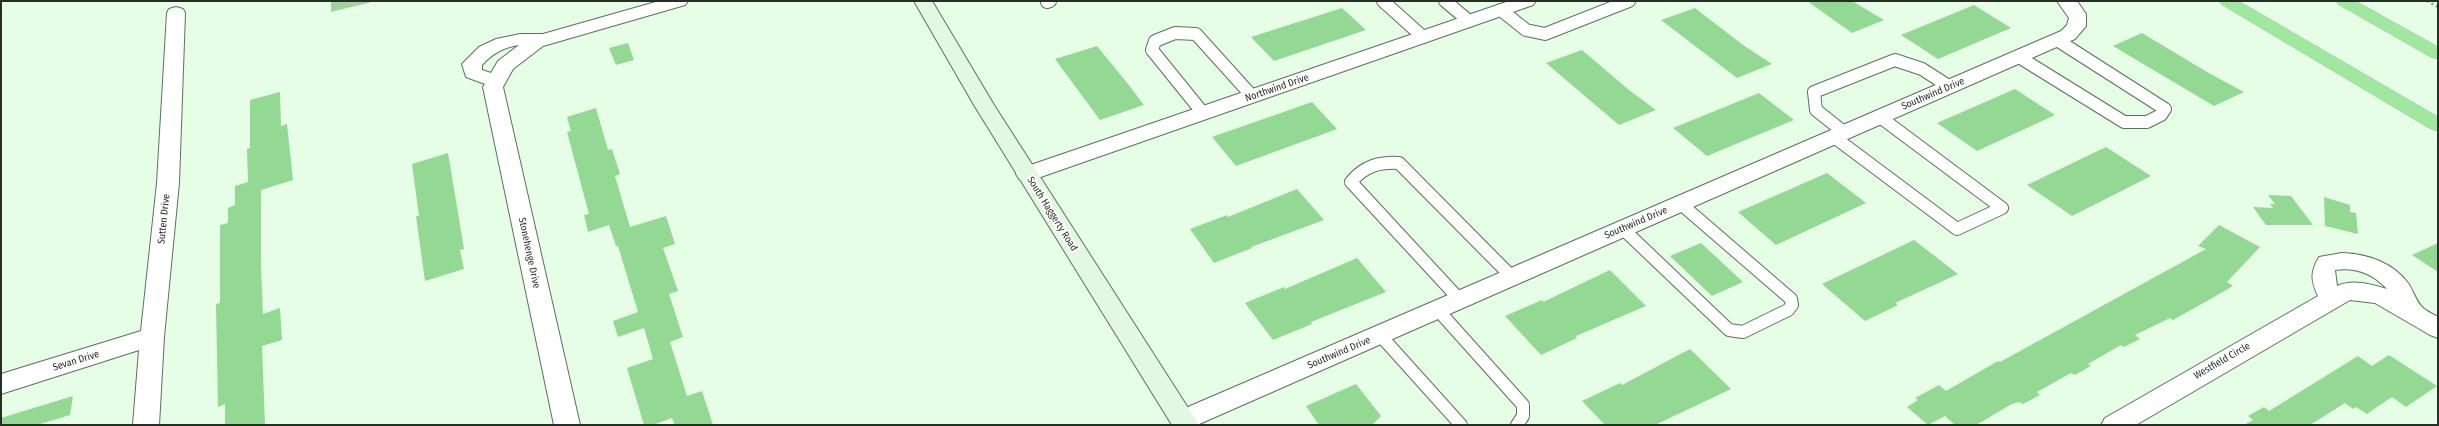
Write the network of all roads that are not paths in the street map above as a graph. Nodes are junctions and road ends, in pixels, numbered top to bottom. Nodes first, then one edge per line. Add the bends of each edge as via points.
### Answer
1 (678, 1) edge
2 (923, 1) edge
3 (1383, 1) edge
4 (1445, 1) edge
5 (1527, 1) edge
6 (1629, 1) edge
7 (2227, 1) edge
8 (2344, 1) edge
9 (2072, 9) edge
10 (1501, 10) junction
11 (176, 13) dead end
12 (1469, 21) junction
13 (1423, 37) junction
14 (543, 39) junction
15 (2057, 40) junction
16 (2438, 54) edge
17 (2019, 57) junction
18 (495, 80) junction
19 (1950, 87) junction
20 (1252, 96) junction
21 (1203, 113) junction
22 (1880, 117) junction
23 (2438, 125) edge
24 (1840, 135) junction
25 (1027, 174) junction
26 (1681, 204) junction
27 (1623, 229) junction
28 (1512, 277) junction
29 (2331, 298) junction
30 (1460, 300) junction
31 (1438, 310) junction
32 (2412, 313) junction
33 (2438, 329) edge
34 (1380, 335) junction
35 (152, 338) junction
36 (1, 384) edge
37 (1185, 423) edge
38 (146, 425) edge
39 (567, 425) edge
40 (1461, 425) edge
41 (1517, 425) edge
42 (2114, 425) edge

1 - 14 street
2 - 25 main road, South Haggerty Road
3 - 13 lane
4 - 12 lane
5 - 10 street, Northwind Drive
6 - 10 lane via 1545,34 1523,30
7 - 23 highway
8 - 16 highway
9 - 15 street, Southwind Drive via 2078,27
10 - 12 street, Northwind Drive
11 - 35 street, Sutten Drive via 168,183
12 - 13 street, Northwind Drive
13 - 20 street, Northwind Drive
14 - 18 street via 512,58
14 - 18 street via 522,38 507,41 482,52 472,64 473,73
15 - 17 street, Southwind Drive
15 - 17 lane via 2166,109 2161,115 2147,122 2124,122
17 - 19 street, Southwind Drive
18 - 39 street, Stonehenge Drive via 495,94
19 - 22 street, Southwind Drive
19 - 24 lane via 1922,68 1895,60 1814,92 1816,110
20 - 21 street, Northwind Drive
20 - 21 lane via 1196,34 1179,32 1155,41 1152,50
21 - 25 street, Northwind Drive
22 - 24 street, Southwind Drive
22 - 24 lane via 2002,208 1957,229
24 - 26 street, Southwind Drive
25 - 37 main road, South Haggerty Road
26 - 27 street, Southwind Drive
26 - 27 lane via 1791,299 1792,305 1788,310 1743,332 1729,330
27 - 28 street, Southwind Drive
28 - 30 street, Southwind Drive
28 - 30 lane via 1399,163 1382,162 1358,171 1351,182
29 - 32 street, Westfield Circle via 2346,291 2366,292 2389,299
29 - 32 street via 2323,282 2322,270 2327,263 2348,260 2367,264 2392,278 2400,287
29 - 42 street, Westfield Circle
30 - 31 street, Southwind Drive
31 - 34 street, Southwind Drive
31 - 41 lane via 1523,405 1522,416
32 - 33 street, Westfield Circle
34 - 37 street, Southwind Drive
34 - 40 lane
35 - 36 street, Sevan Drive
35 - 38 street, Sutten Drive

